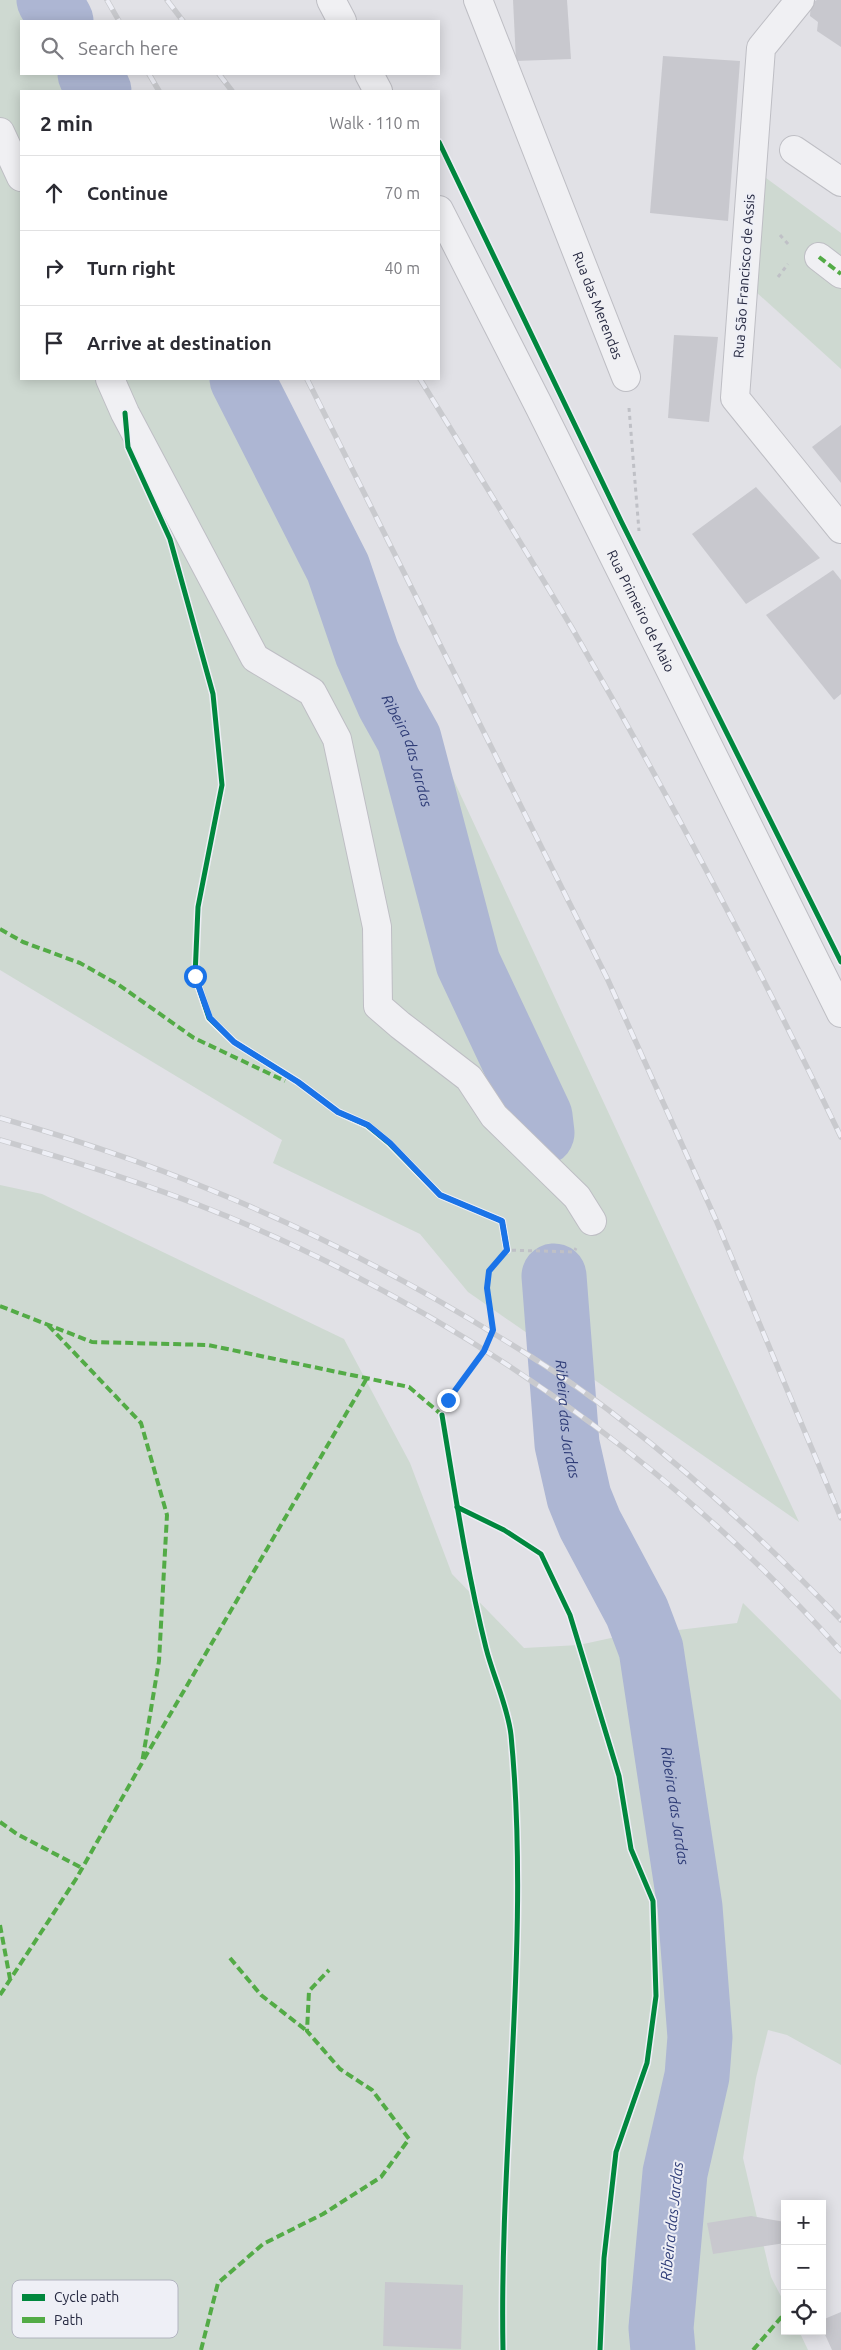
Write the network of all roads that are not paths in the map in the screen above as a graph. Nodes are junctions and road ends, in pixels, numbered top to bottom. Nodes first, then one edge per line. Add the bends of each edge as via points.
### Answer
1 (331, 0) edge
2 (478, 0) edge
3 (800, 0) edge
4 (341, 20) edge
5 (370, 75) edge
6 (377, 90) edge
7 (0, 132) edge
8 (794, 150) dead end
9 (20, 175) edge
10 (841, 182) edge
11 (440, 212) edge
12 (819, 257) road end
13 (841, 274) edge
14 (626, 377) road end
15 (110, 380) edge
16 (841, 529) edge
17 (841, 1013) edge
18 (592, 1221) road end

1 - 4 street
2 - 14 street, Rua das Merendas
3 - 16 street, Rua São Francisco de Assis via 761,48 735,398
5 - 6 street
7 - 9 street
8 - 10 street
11 - 17 street, Rua Primeiro de Maio
12 - 13 street
15 - 18 street via 255,658 312,692 337,738 377,927 378,1006 469,1078 494,1116 576,1197

